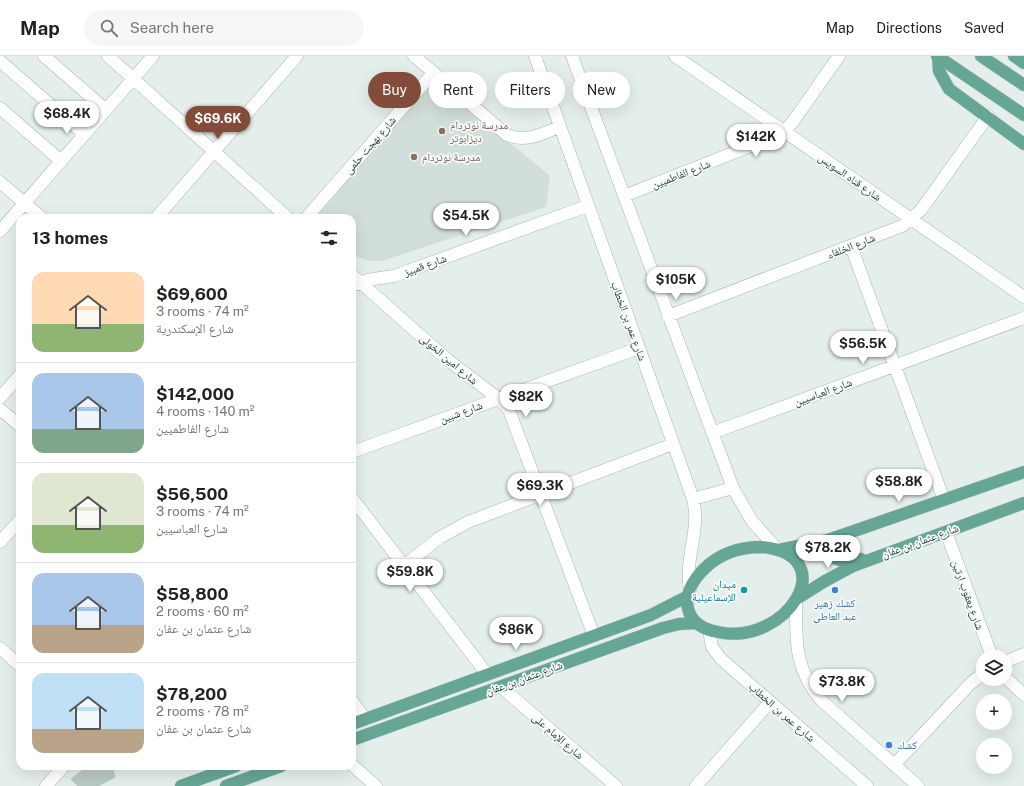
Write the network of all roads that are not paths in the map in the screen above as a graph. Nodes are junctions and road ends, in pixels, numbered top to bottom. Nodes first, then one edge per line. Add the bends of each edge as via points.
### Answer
1 (44, 56) edge
2 (108, 56) edge
3 (153, 56) edge
4 (296, 56) edge
5 (414, 56) edge
6 (534, 56) edge
7 (572, 56) edge
8 (675, 56) edge
9 (839, 56) edge
10 (938, 56) edge
11 (982, 56) edge
12 (1014, 56) edge
13 (0, 61) edge
14 (1024, 64) edge
15 (432, 72) edge
16 (133, 78) junction
17 (429, 78) edge
18 (1024, 85) edge
19 (0, 108) edge
20 (475, 108) edge
21 (106, 110) junction
22 (1024, 115) edge
23 (988, 116) junction
24 (559, 127) junction
25 (784, 132) junction
26 (84, 134) junction
27 (1024, 144) edge
28 (213, 152) junction
29 (61, 161) junction
30 (0, 182) edge
31 (624, 196) junction
32 (24, 203) junction
33 (587, 206) junction
34 (37, 214) edge
35 (159, 214) edge
36 (283, 214) edge
37 (310, 214) edge
38 (911, 219) junction
39 (0, 231) edge
40 (851, 246) junction
41 (356, 281) edge
42 (356, 282) edge
43 (1024, 297) edge
44 (668, 316) junction
45 (1024, 318) edge
46 (639, 348) junction
47 (895, 366) junction
48 (16, 380) edge
49 (0, 398) edge
50 (499, 399) junction
51 (0, 409) edge
52 (16, 423) edge
53 (712, 433) junction
54 (674, 444) junction
55 (356, 451) edge
56 (1024, 472) edge
57 (733, 488) junction
58 (541, 494) junction
59 (693, 499) junction
60 (944, 500) junction
61 (356, 503) edge
62 (1024, 503) edge
63 (16, 524) edge
64 (946, 532) junction
65 (835, 538) junction
66 (0, 542) edge
67 (778, 550) junction
68 (875, 557) junction
69 (404, 566) junction
70 (689, 593) junction
71 (797, 600) junction
72 (697, 623) junction
73 (709, 630) junction
74 (594, 636) junction
75 (0, 648) edge
76 (989, 650) edge
77 (1024, 654) edge
78 (1012, 659) edge
79 (16, 662) edge
80 (487, 674) junction
81 (976, 679) edge
82 (1012, 684) edge
83 (501, 687) junction
84 (1024, 695) edge
85 (770, 702) junction
86 (356, 707) edge
87 (365, 719) junction
88 (356, 722) edge
89 (356, 739) edge
90 (894, 765) junction
91 (356, 768) edge
92 (60, 770) edge
93 (225, 770) edge
94 (270, 770) edge
95 (46, 786) edge
96 (181, 786) edge
97 (226, 786) edge
98 (376, 786) edge
99 (616, 786) edge
100 (696, 786) edge
101 (867, 786) edge
102 (918, 786) edge

1 - 21 street
2 - 16 street
3 - 16 street
4 - 28 street
5 - 15 street
6 - 24 street, شارع عمر بن الخطاب
7 - 31 street
8 - 25 street, شارع قناه السويس
9 - 25 street, شارع الفاطميين
10 - 22 main road
10 - 23 main road via 939,71 949,89
11 - 18 main road
12 - 14 main road
13 - 26 street
16 - 21 street
16 - 28 street
17 - 37 street, شارع بهجت حلمى
19 - 29 street
20 - 24 street via 507,135 517,138 528,138
21 - 26 street
23 - 27 main road
23 - 38 street, شارع الخلفاء via 924,205
24 - 33 street, شارع عمر بن الخطاب
25 - 31 street, شارع الفاطميين
25 - 38 street, شارع قناه السويس
26 - 29 street
28 - 35 street
28 - 36 street
29 - 32 street
30 - 32 street
31 - 44 street
32 - 34 street
32 - 39 street
33 - 41 street, شارع قمبيز via 394,276
33 - 46 street, شارع عمر بن الخطاب
38 - 40 street, شارع الخلفاء via 896,229
38 - 43 street, شارع قناه السويس
40 - 44 street, شارع الخلفاء
40 - 47 street
42 - 50 street, شارع امين الخولى via 448,360
44 - 53 street
45 - 47 street, شارع العباسيين
46 - 50 street, شارع شبين
46 - 54 street, شارع عمر بن الخطاب
47 - 53 street, شارع العباسيين
47 - 60 street
48 - 49 street
50 - 55 street, شارع شبين
50 - 58 street, شارع امين الخولى via 513,417
51 - 52 street
53 - 57 street
54 - 58 street
54 - 59 street, شارع عمر بن الخطاب
56 - 60 main road
57 - 59 street
57 - 67 street via 752,521
58 - 69 street via 460,525
58 - 74 street, شارع امين الخولى
59 - 70 street, شارع عمر بن الخطاب via 696,523 688,565
60 - 65 main road
61 - 69 street
62 - 64 main road, شارع عثمان بن عفان
63 - 66 street
64 - 68 main road, شارع عثمان بن عفان
64 - 76 street, شارع يعقوب ارتين
65 - 67 main road via 807,546
65 - 68 main road via 829,549 831,557 836,560
67 - 70 main road via 754,547 725,554 707,566
67 - 71 main road via 799,566 802,579 801,592
68 - 71 main road, شارع عثمان بن عفان via 838,573
69 - 80 street
70 - 72 main road via 689,611
70 - 74 main road, شارع عثمان بن عفان via 657,613
71 - 73 main road via 782,617 757,630 730,634
71 - 90 street via 797,652 808,683 822,701
72 - 73 main road
72 - 83 main road, شارع عثمان بن عفان via 668,627
73 - 85 street, شارع عمر بن الخطاب via 712,646 719,656
74 - 80 main road, شارع عثمان بن عفان
75 - 79 street
77 - 78 street
80 - 87 main road, شارع عثمان بن عفان
81 - 90 street
82 - 84 street
83 - 89 main road, شارع عثمان بن عفان
83 - 99 street, شارع الإمام على
85 - 100 street
85 - 101 street, شارع عمر بن الخطاب
86 - 87 street
87 - 88 main road, شارع عثمان بن عفان
90 - 102 street
91 - 98 street
92 - 95 street
93 - 96 main road
94 - 97 main road

